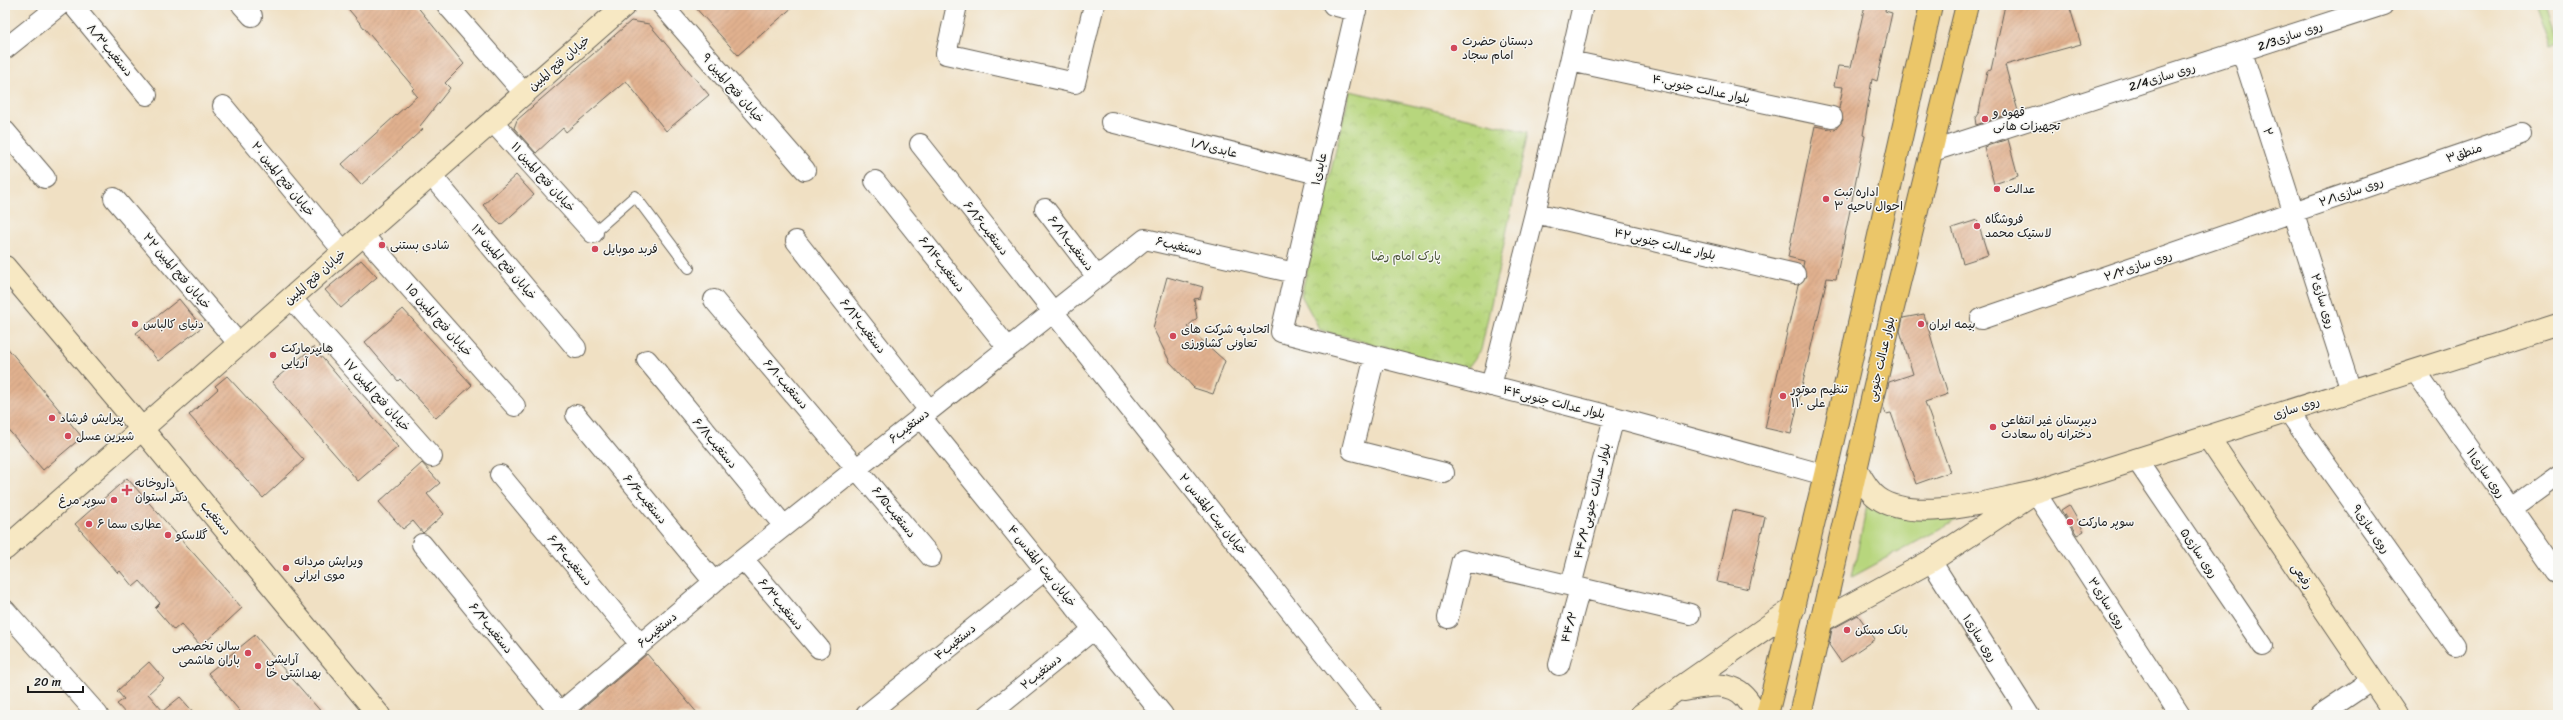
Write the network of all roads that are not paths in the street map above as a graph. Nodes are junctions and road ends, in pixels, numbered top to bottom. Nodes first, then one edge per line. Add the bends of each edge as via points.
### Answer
1 (60, 5) edge
2 (73, 5) edge
3 (448, 5) edge
4 (625, 5) edge
5 (662, 5) edge
6 (957, 5) edge
7 (1094, 5) edge
8 (1333, 5) edge
9 (1583, 5) edge
10 (1931, 5) edge
11 (1967, 5) edge
12 (2383, 5) edge
13 (1356, 8) edge
14 (5, 50) edge
15 (2242, 52) junction
16 (1570, 61) junction
17 (524, 94) junction
18 (147, 95) dead end
19 (223, 106) dead end
20 (1832, 117) dead end
21 (492, 121) junction
22 (1111, 122) dead end
23 (5, 132) edge
24 (2521, 134) dead end
25 (920, 144) dead end
26 (1930, 152) junction
27 (805, 170) dead end
28 (2408, 173) joint
29 (1318, 174) junction
30 (431, 175) junction
31 (45, 178) dead end
32 (875, 181) dead end
33 (114, 198) dead end
34 (1045, 209) dead end
35 (2295, 212) junction
36 (1535, 213) junction
37 (593, 233) joint
38 (363, 235) junction
39 (796, 242) dead end
40 (344, 252) junction
41 (5, 267) edge
42 (689, 268) dead end
43 (1872, 268) junction
44 (1295, 273) junction
45 (1795, 274) dead end
46 (1900, 275) junction
47 (1097, 277) junction
48 (291, 298) junction
49 (714, 300) dead end
50 (1052, 313) junction
51 (1981, 320) dead end
52 (2558, 325) edge
53 (1281, 332) joint
54 (239, 344) junction
55 (576, 348) dead end
56 (1008, 348) junction
57 (1375, 356) junction
58 (646, 360) dead end
59 (2415, 371) junction
60 (1491, 386) junction
61 (2351, 391) junction
62 (515, 406) dead end
63 (2288, 411) junction
64 (925, 414) junction
65 (576, 415) dead end
66 (1614, 417) junction
67 (142, 429) junction
68 (2208, 437) junction
69 (432, 456) dead end
70 (2136, 460) junction
71 (857, 468) junction
72 (1856, 468) junction
73 (1444, 473) dead end
74 (500, 475) dead end
75 (1825, 475) junction
76 (2558, 476) edge
77 (2035, 492) junction
78 (2512, 509) junction
79 (784, 526) junction
80 (422, 544) dead end
81 (5, 549) edge
82 (931, 557) dead end
83 (743, 559) junction
84 (1932, 561) junction
85 (1045, 570) junction
86 (2558, 572) edge
87 (714, 582) junction
88 (1575, 587) junction
89 (1794, 608) junction
90 (5, 610) edge
91 (1690, 614) dead end
92 (1448, 618) dead end
93 (1821, 621) junction
94 (1094, 629) junction
95 (640, 644) junction
96 (2263, 646) dead end
97 (2455, 646) dead end
98 (819, 648) dead end
99 (1559, 665) dead end
100 (2372, 680) junction
101 (1675, 693) junction
102 (994, 713) edge
103 (558, 714) edge
104 (98, 715) edge
105 (379, 715) edge
106 (866, 715) edge
107 (1163, 715) edge
108 (1374, 715) edge
109 (1641, 715) edge
110 (1754, 715) edge
111 (1766, 715) edge
112 (1800, 715) edge
113 (2029, 715) edge
114 (2180, 715) edge
115 (2320, 715) edge
116 (2396, 715) edge

1 - 14 street
2 - 18 street, دستغیب۸/۳
3 - 17 street
4 - 17 street, خیابان فتح المبین
5 - 27 street, خیابان فتح المبین ۹
6 - 7 street via 946,54 1075,83
8 - 13 street
9 - 16 street
10 - 43 main road
11 - 26 main road, بلوار عدالت جنوبی
12 - 15 street, روی سازی2/3
13 - 29 street, ۱عابدی
15 - 26 street, روی سازی2/4
15 - 35 street, ۲
16 - 20 street, بلوار عدالت جنوبی۴۰
16 - 36 street
17 - 21 street, خیابان فتح المبین
19 - 40 street, خیابان فتح المبین ۲۰
21 - 30 street, خیابان فتح المبین
21 - 37 street, خیابان فتح المبین ۱۱
22 - 29 street, عابدی۱/۷
23 - 31 street
24 - 28 street, ۳منطق
25 - 50 street, دستغیب۶/۱۶
26 - 46 main road, بلوار عدالت جنوبی
28 - 35 street, روی سازی۲/۱
29 - 44 street, ۱عابدی
30 - 38 street, خیابان فتح المبین
30 - 55 street, خیابان فتح المبین ۱۳
32 - 56 street, دستغیب۶/۱۴
33 - 54 street, خیابان فتح المبین ۲۲
34 - 47 street, دستغیب۶/۱۸
35 - 51 street, روی سازی۲/۲
35 - 61 street, روی سازی۲
36 - 45 street, بلوار عدالت جنوبی۴۲
36 - 60 street
37 - 42 lane via 634,196
38 - 40 street, خیابان فتح المبین
38 - 62 street, خیابان فتح المبین ۱۵
39 - 64 street, دستغیب۶/۱۲
40 - 48 street, خیابان فتح المبین
41 - 67 street, دستغیب
43 - 46 main road
43 - 75 main road
44 - 47 street, دستغیب۶ via 1145,239
44 - 53 street, ۱عابدی
46 - 72 main road, بلوار عدالت جنوبی
47 - 50 street, دستغیب۶
48 - 54 street, خیابان فتح المبین
48 - 69 street, خیابان فتح المبین ۱۷
49 - 71 street, دستغیب۶/۱۰
50 - 56 street, دستغیب۶
50 - 108 street, خیابان بیت المقدس ۲
52 - 59 street, روی سازی
53 - 57 street, بلوار عدالت جنوبی۴۴
54 - 67 street, خیابان فتح المبین
56 - 64 street, دستغیب۶
57 - 60 street, بلوار عدالت جنوبی۴۴
57 - 73 street via 1352,450
58 - 79 street, دستغیب۶/۸
59 - 61 street, روی سازی
59 - 78 street, روی سازی۱۱
60 - 66 street, بلوار عدالت جنوبی۴۴
61 - 63 street, روی سازی
63 - 68 street, روی سازی
63 - 97 street, روی سازی۹
64 - 71 street, دستغیب۶
64 - 85 street, خیابان بیت المقدس ۴
65 - 87 street, دستغیب۶/۶
66 - 75 street, بلوار عدالت جنوبی۴۴
66 - 88 street, بلوار عدالت جنوبی۴۴/۲
67 - 81 street, خیابان فتح المبین
67 - 105 street, دستغیب
68 - 70 street, روی سازی
68 - 100 street, رفیعی
70 - 77 street, روی سازی
70 - 96 street, روی سازی۵
71 - 79 street, دستغیب۶
71 - 82 street, دستغیب۶/۵
72 - 77 street via 1868,488 1878,498 1898,508 1942,508 1984,503
72 - 93 main road, بلوار عدالت جنوبی
74 - 95 street, دستغیب۶/۴
75 - 89 main road
76 - 78 street
77 - 84 street
77 - 114 street, روی سازی۳
78 - 86 street, روی سازی۱۱ via 2556,573
79 - 83 street, دستغیب۶
80 - 103 street, دستغیب۶/۲
83 - 87 street, دستغیب۶
83 - 98 street, دستغیب۶/۳
84 - 93 street
84 - 113 street, روی سازی۱
85 - 94 street, خیابان بیت المقدس ۴
85 - 106 street, دستغیب۴
87 - 95 street, دستغیب۶
88 - 91 street
88 - 92 street via 1462,560
88 - 99 street, ۴۴/۲
89 - 101 street
89 - 111 main road
90 - 104 street
93 - 112 main road, بلوار عدالت جنوبی
94 - 102 street, ۲دستغیب
94 - 107 street, خیابان بیت المقدس ۴
95 - 103 street, دستغیب۶
100 - 115 street
100 - 116 street, رفیعی
101 - 109 street
101 - 110 street via 1710,684 1727,686 1741,692 1754,707

